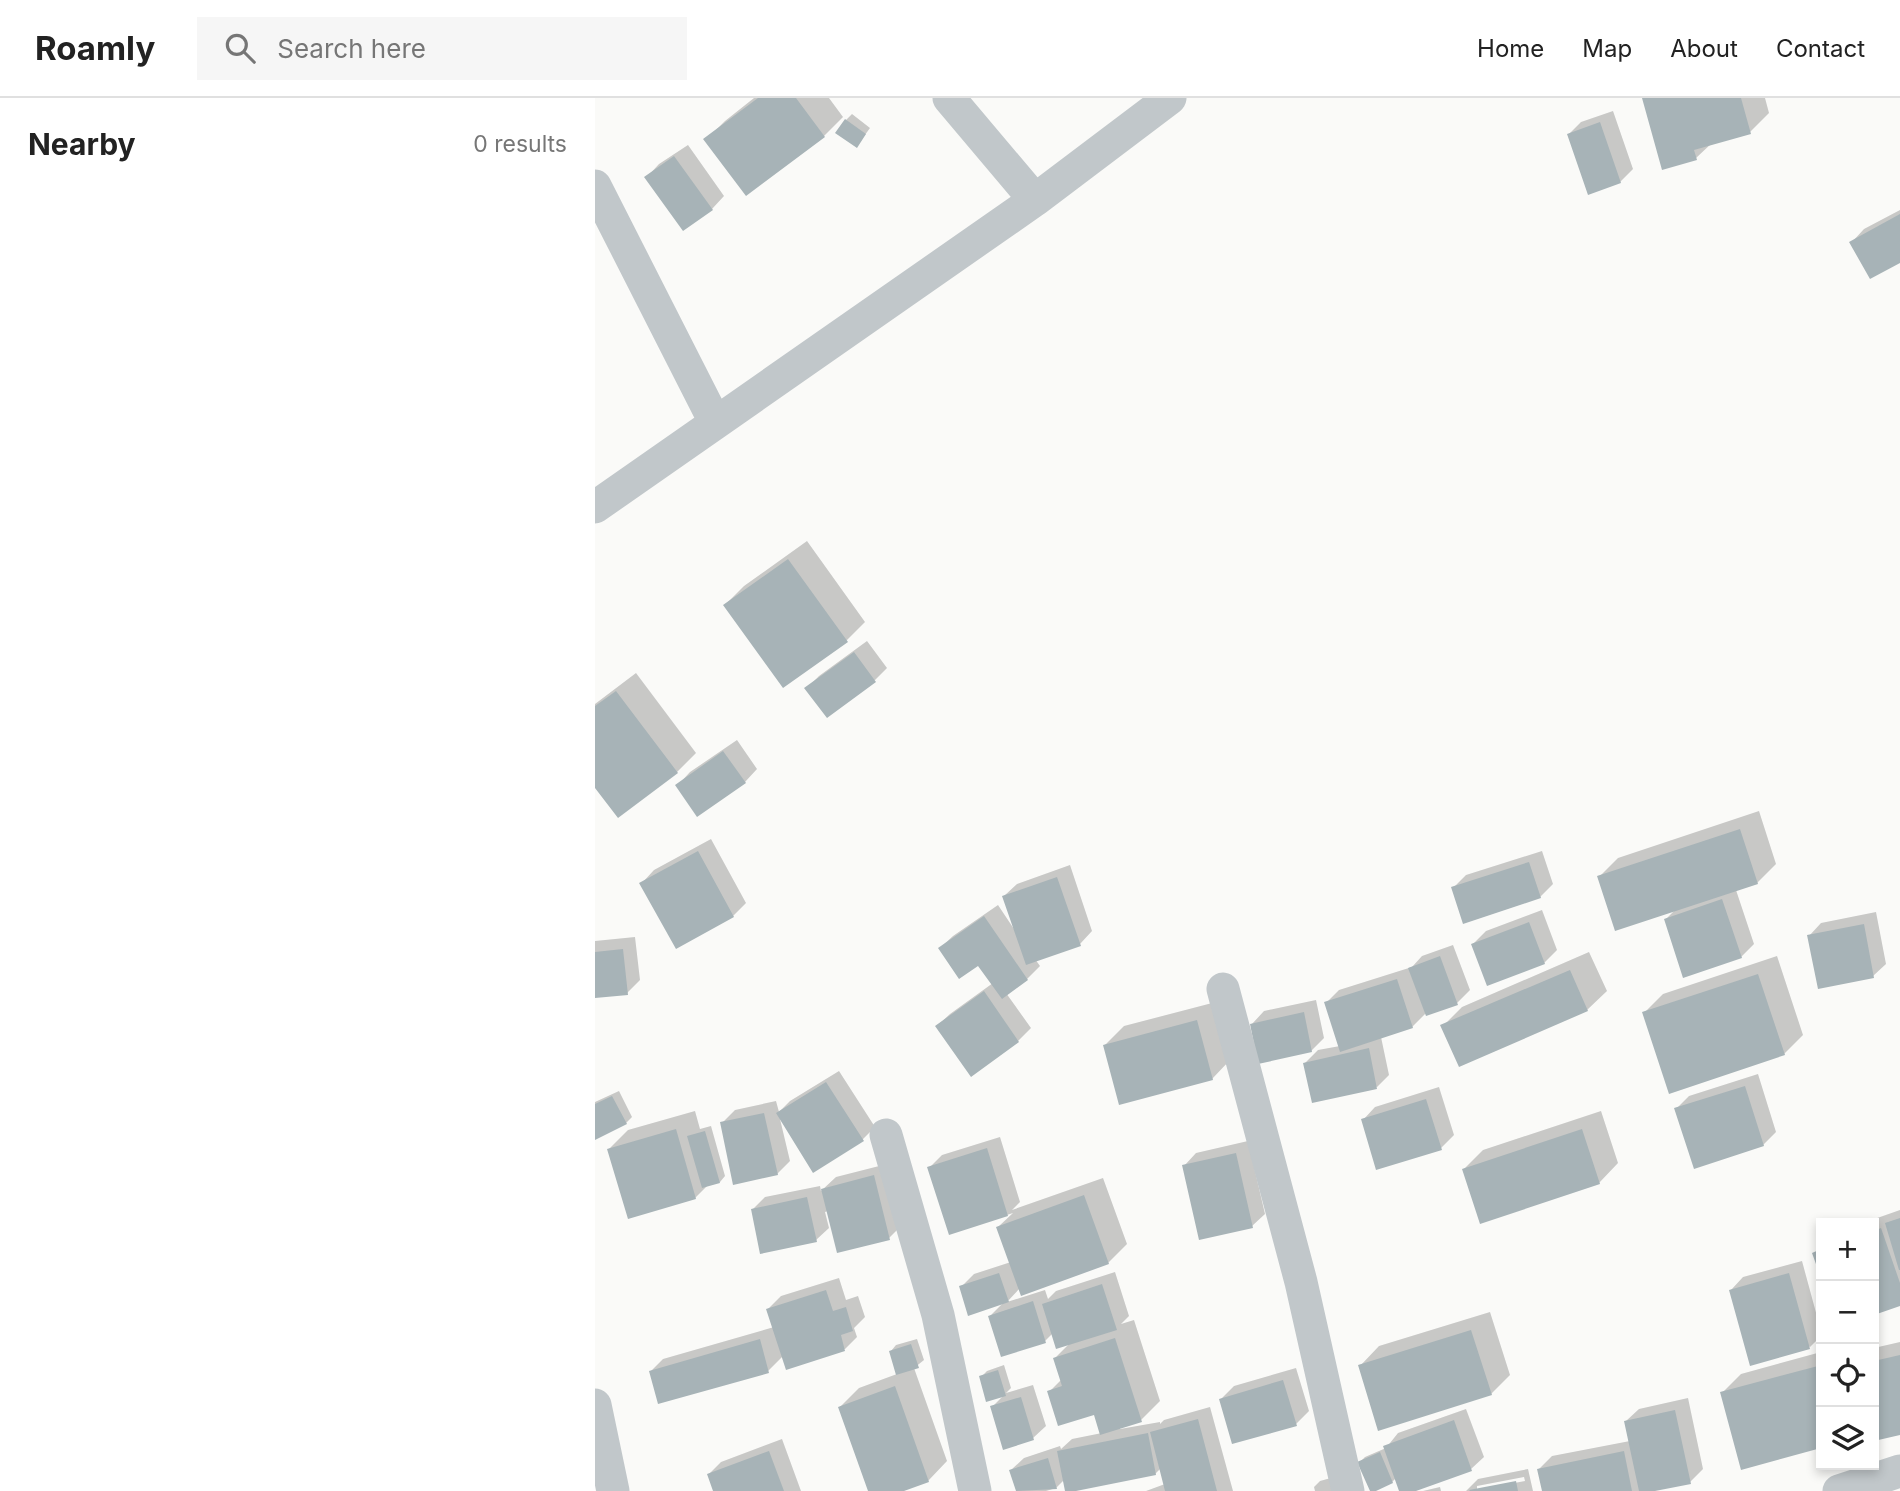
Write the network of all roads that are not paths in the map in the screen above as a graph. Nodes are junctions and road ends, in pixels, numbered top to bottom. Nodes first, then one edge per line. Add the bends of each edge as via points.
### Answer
1 (949, 98) edge
2 (1170, 98) edge
3 (595, 186) edge
4 (1035, 200) junction
5 (715, 422) junction
6 (595, 507) edge
7 (1223, 989) dead end
8 (886, 1135) dead end
9 (595, 1405) edge
10 (1900, 1471) edge
11 (613, 1491) edge
12 (975, 1491) edge
13 (1348, 1491) edge
14 (1839, 1491) edge

1 - 4 street
2 - 4 street
3 - 5 street
4 - 5 street
5 - 6 street
7 - 13 street via 1301,1282
8 - 12 street via 938,1315
9 - 11 street
10 - 14 street

